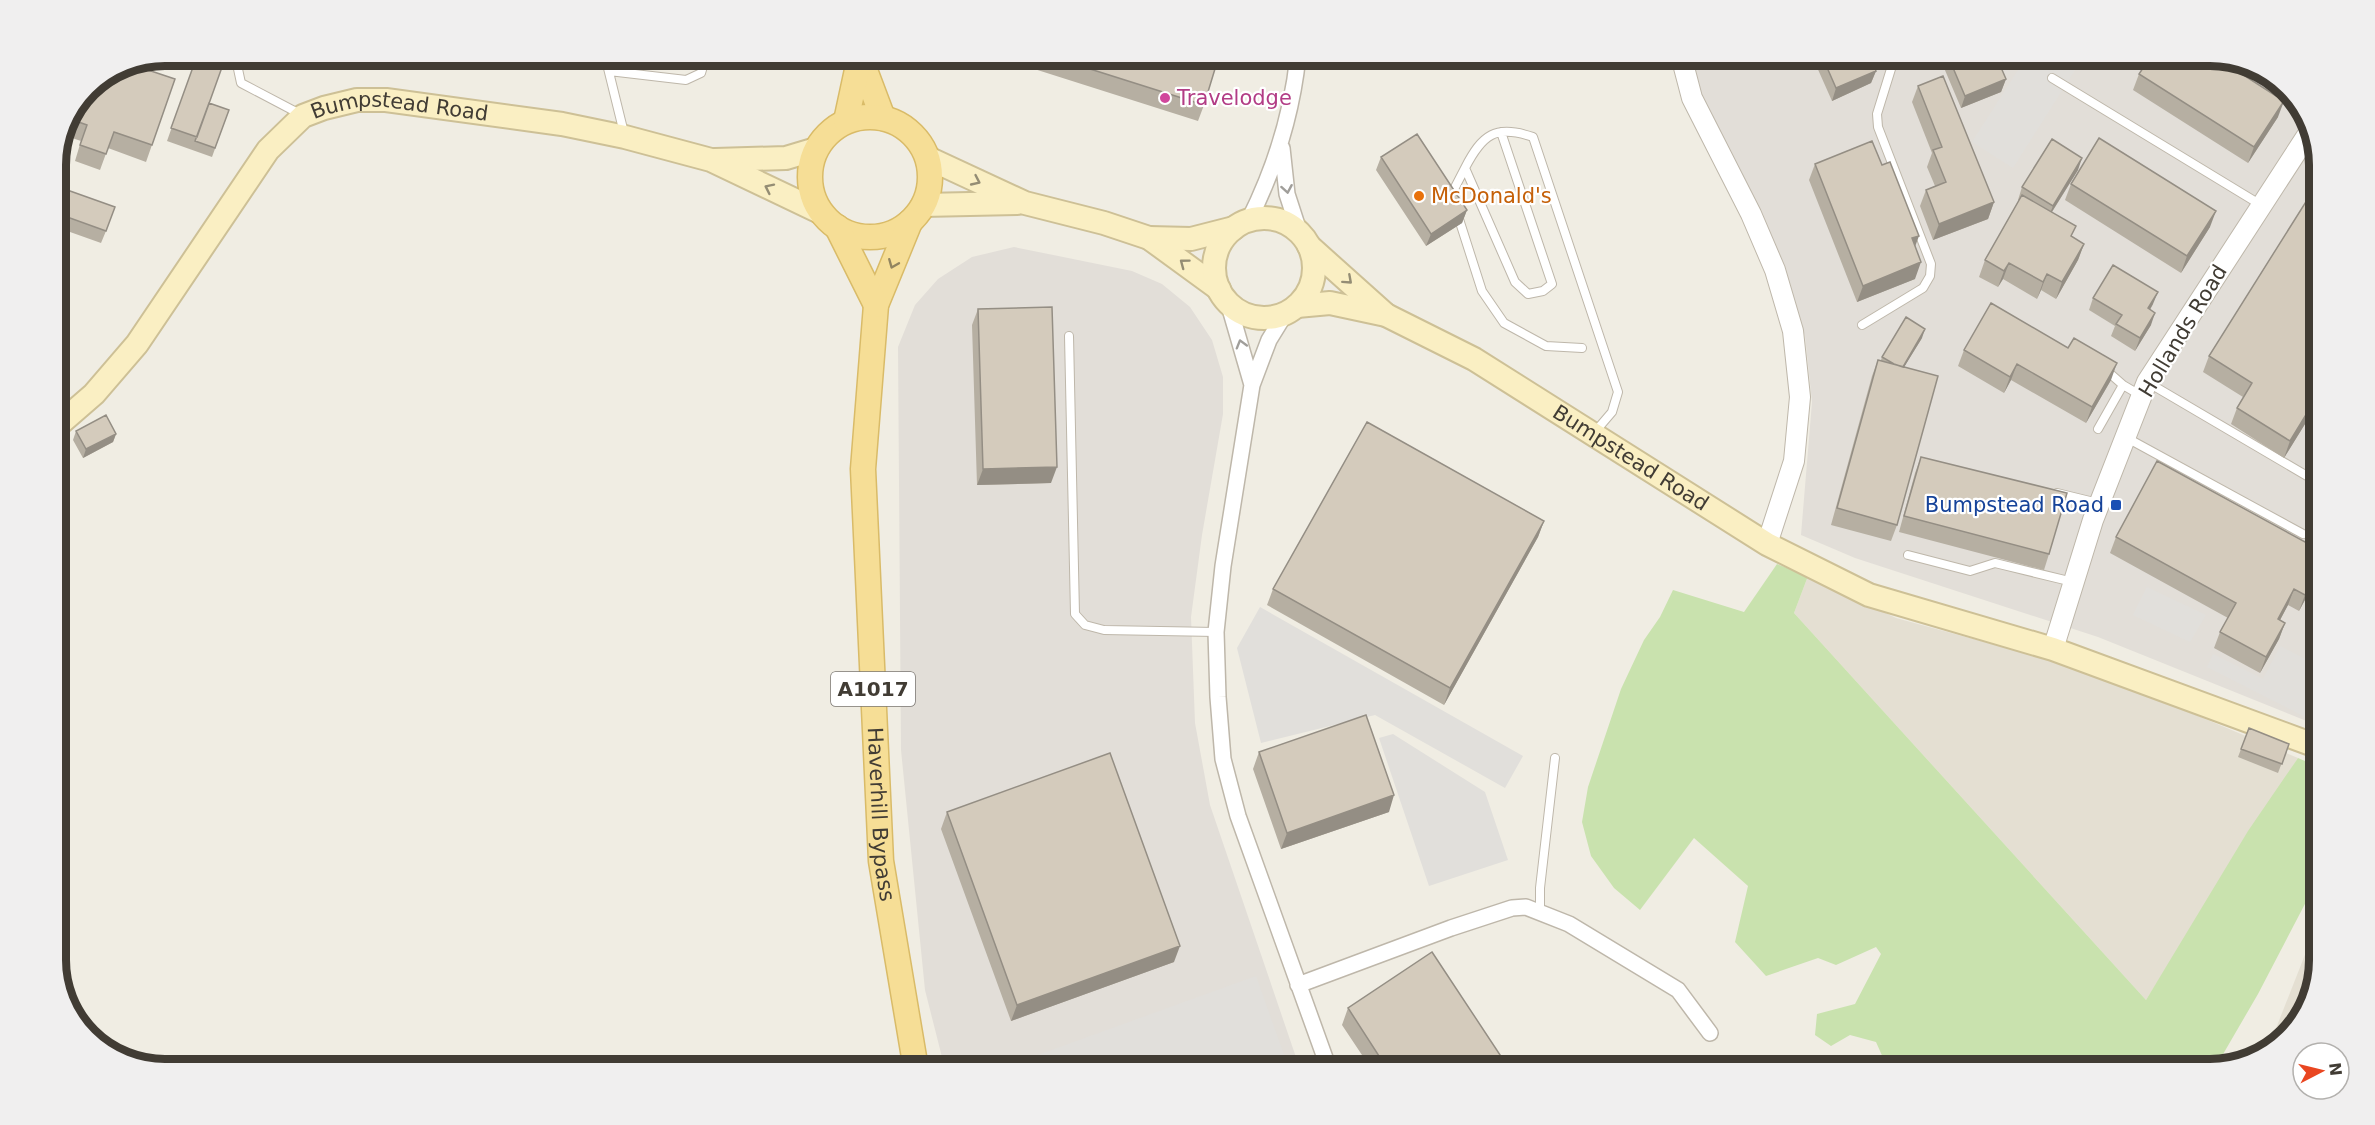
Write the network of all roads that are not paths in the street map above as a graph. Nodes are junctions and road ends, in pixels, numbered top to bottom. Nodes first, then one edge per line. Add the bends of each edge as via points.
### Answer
1 (238, 66) edge
2 (608, 66) edge
3 (610, 66) edge
4 (703, 66) edge
5 (858, 66) edge
6 (864, 66) edge
7 (1296, 66) edge
8 (1684, 66) edge
9 (1892, 66) edge
10 (609, 71) junction
11 (2052, 78) dead end
12 (303, 116) junction
13 (883, 118) junction
14 (846, 121) junction
15 (1501, 132) junction
16 (625, 137) junction
17 (2305, 138) edge
18 (1281, 145) junction
19 (816, 149) junction
20 (928, 159) junction
21 (711, 160) junction
22 (1465, 168) junction
23 (1025, 203) junction
24 (2262, 205) junction
25 (916, 214) junction
26 (830, 220) junction
27 (1242, 224) junction
28 (1149, 238) junction
29 (1304, 239) junction
30 (1223, 296) junction
31 (876, 305) junction
32 (1291, 310) junction
33 (1386, 315) junction
34 (1862, 325) dead end
35 (1069, 336) dead end
36 (1582, 348) dead end
37 (2100, 366) edge
38 (1252, 385) junction
39 (2122, 385) junction
40 (2144, 389) junction
41 (66, 418) edge
42 (2098, 429) dead end
43 (1593, 434) junction
44 (2125, 437) junction
45 (2309, 478) edge
46 (2044, 489) edge
47 (2099, 504) junction
48 (2303, 534) dead end
49 (1767, 544) junction
50 (1908, 555) dead end
51 (2074, 583) junction
52 (1216, 632) junction
53 (2053, 649) junction
54 (2309, 743) edge
55 (1555, 758) dead end
56 (1540, 910) junction
57 (1298, 985) junction
58 (1710, 1033) dead end
59 (914, 1059) edge
60 (1325, 1059) edge

1 - 12 lane via 241,83
2 - 10 lane
3 - 10 lane
4 - 10 lane via 701,73 686,80
5 - 14 main road
6 - 13 main road
7 - 18 street
8 - 49 street via 1692,98 1775,270 1793,332 1800,397 1794,461
9 - 34 lane via 1877,114 1878,127 1931,264 1930,276 1923,288
10 - 16 lane
11 - 24 lane
12 - 16 main road, Bumpstead Road via 357,100 386,100 562,124
12 - 41 main road, Bumpstead Road via 268,150 137,344 94,394
13 - 14 main road
13 - 20 main road via 902,126 918,140
14 - 19 main road
15 - 22 lane via 1482,140
15 - 22 lane via 1552,284 1543,291 1528,294 1515,282
15 - 43 lane via 1533,138 1618,392 1612,412
16 - 21 main road, Bumpstead Road
17 - 24 street, Hollands Road
18 - 27 street via 1264,191
18 -> 29 street via 1287,194
19 - 21 main road, Bumpstead Road via 786,158
19 - 26 main road via 810,169 811,190
20 -> 23 main road
20 - 25 main road via 930,185
26 -> 21 main road, Bumpstead Road
22 - 36 lane via 1451,195 1482,291 1504,323 1546,346
23 - 25 main road
23 - 28 main road
24 - 40 street, Hollands Road
25 - 26 main road via 892,233 877,237 856,236
25 -> 31 main road, Haverhill Bypass / A1017
26 - 31 main road
27 - 28 main road via 1191,239
27 - 29 main road via 1266,218 1284,222
27 - 30 main road via 1222,241 1216,257 1214,273
30 -> 28 main road
29 - 32 main road via 1314,263 1313,280 1307,294
29 -> 33 main road, Bumpstead Road
30 - 32 main road via 1240,312 1256,318 1270,318
38 -> 30 street
31 - 59 main road, Haverhill Bypass / A1017 via 863,469 881,861
32 - 33 main road, Bumpstead Road via 1330,303
32 - 38 street via 1269,340
33 - 43 main road, Bumpstead Road via 1474,359
35 - 52 lane via 1075,614 1085,625 1104,630
37 - 39 lane
38 - 52 street
39 - 40 lane
39 - 42 lane
40 - 44 street, Hollands Road
40 - 45 lane
43 - 49 main road, Bumpstead Road
44 - 47 street, Hollands Road
44 - 48 lane
46 - 47 lane
47 - 51 street, Hollands Road
49 - 53 main road, Bumpstead Road via 1869,595
50 - 51 lane via 1970,571 1995,563
51 - 53 street, Hollands Road
52 - 57 street via 1223,759 1238,816
53 - 54 main road, Bumpstead Road
55 - 56 lane
56 - 57 street via 1526,907 1502,912
56 - 58 street via 1678,990
57 - 60 street

